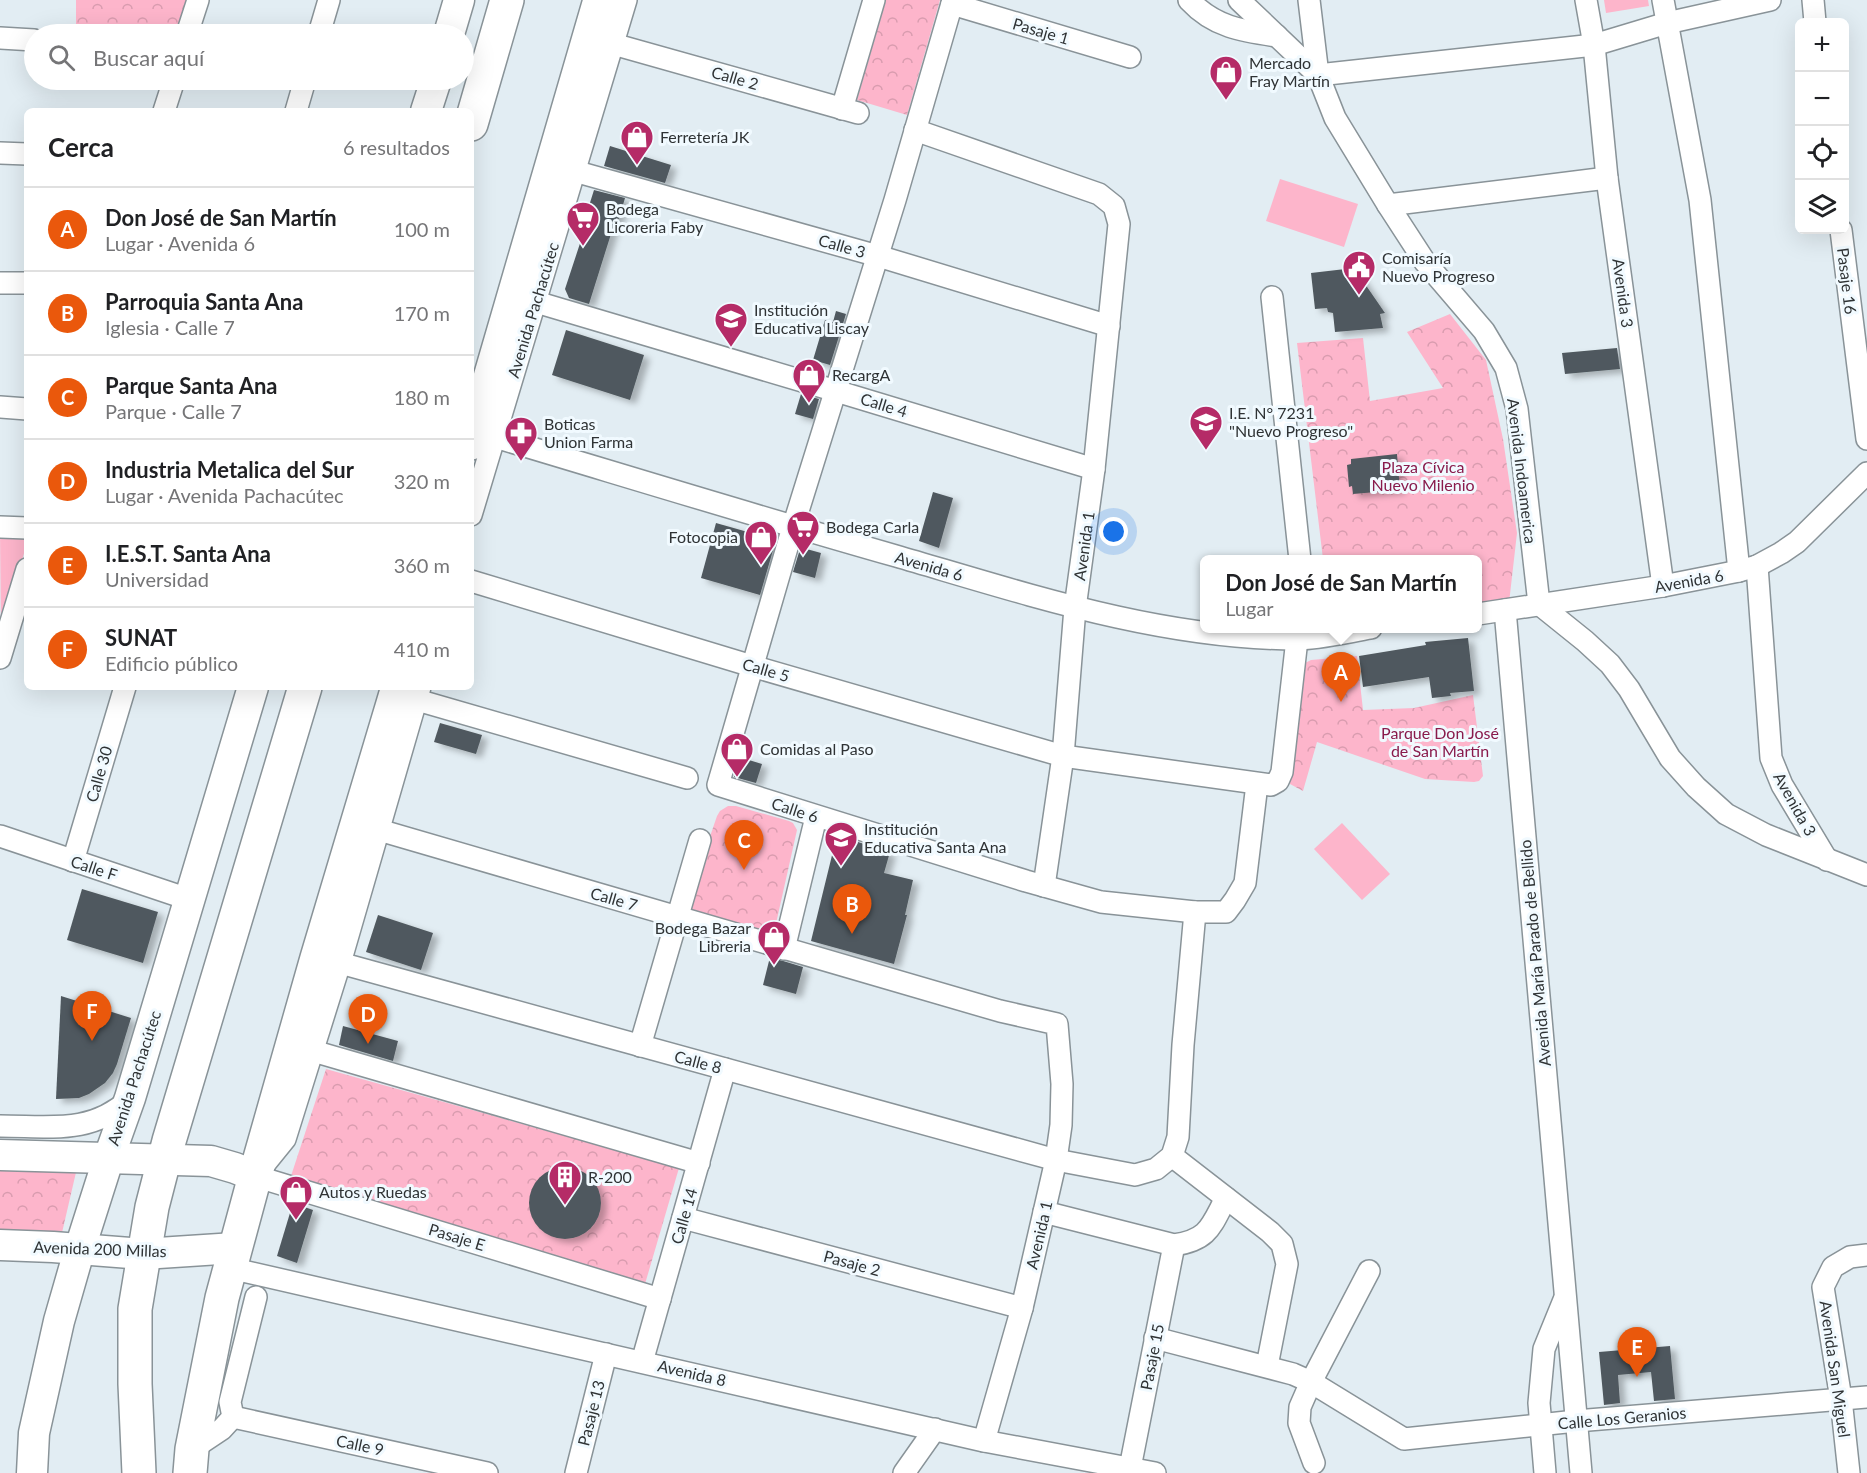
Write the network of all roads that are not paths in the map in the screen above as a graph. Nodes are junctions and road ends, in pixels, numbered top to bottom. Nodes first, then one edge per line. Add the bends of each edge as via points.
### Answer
1 (198, 0) edge
2 (329, 0) edge
3 (459, 0) edge
4 (507, 0) edge
5 (600, 0) edge
6 (626, 0) edge
7 (874, 0) edge
8 (1189, 0) edge
9 (1239, 0) edge
10 (1309, 0) edge
11 (1586, 0) edge
12 (1663, 0) edge
13 (1770, 0) edge
14 (1813, 0) edge
15 (952, 2) edge
16 (1815, 18) edge
17 (1667, 23) junction
18 (190, 24) edge
19 (322, 24) edge
20 (452, 24) edge
21 (1277, 36) junction
22 (0, 38) edge
23 (24, 39) edge
24 (613, 44) junction
25 (1594, 45) junction
26 (1130, 57) dead end
27 (1318, 75) junction
28 (171, 90) edge
29 (302, 90) edge
30 (433, 90) edge
31 (165, 108) edge
32 (297, 108) edge
33 (427, 108) edge
34 (474, 114) edge
35 (915, 130) junction
36 (0, 153) edge
37 (24, 154) edge
38 (574, 171) junction
39 (1607, 178) junction
40 (1388, 205) junction
41 (1841, 234) edge
42 (878, 256) junction
43 (0, 283) edge
44 (24, 284) edge
45 (1272, 297) dead end
46 (536, 302) junction
47 (1109, 326) junction
48 (836, 391) junction
49 (0, 407) edge
50 (24, 408) edge
51 (483, 440) edge
52 (1867, 440) edge
53 (1094, 469) junction
54 (1867, 473) edge
55 (474, 496) edge
56 (0, 527) edge
57 (793, 527) junction
58 (24, 528) edge
59 (1299, 555) edge
60 (1748, 569) junction
61 (24, 578) edge
62 (474, 582) edge
63 (1663, 586) junction
64 (1539, 604) junction
65 (1075, 608) junction
66 (1505, 610) junction
67 (1482, 613) edge
68 (1200, 632) edge
69 (1205, 633) edge
70 (1324, 633) edge
71 (1305, 635) edge
72 (3, 638) edge
73 (0, 658) edge
74 (752, 666) junction
75 (124, 690) edge
76 (252, 690) edge
77 (304, 690) edge
78 (412, 691) edge
79 (1063, 756) junction
80 (687, 778) dead end
81 (1257, 784) junction
82 (816, 817) junction
83 (379, 830) junction
84 (0, 836) edge
85 (700, 840) dead end
86 (1827, 860) junction
87 (73, 861) junction
88 (1864, 870) edge
89 (1044, 886) junction
90 (188, 899) junction
91 (1196, 912) junction
92 (677, 917) junction
93 (784, 949) junction
94 (340, 963) junction
95 (1057, 1024) joint
96 (640, 1046) junction
97 (313, 1051) junction
98 (725, 1069) junction
99 (130, 1098) junction
100 (0, 1126) edge
101 (0, 1155) edge
102 (1172, 1156) junction
103 (109, 1157) junction
104 (164, 1158) junction
105 (1056, 1160) junction
106 (699, 1163) junction
107 (255, 1176) junction
108 (1226, 1198) junction
109 (1044, 1212) junction
110 (683, 1218) junction
111 (0, 1245) edge
112 (1174, 1245) junction
113 (80, 1248) junction
114 (143, 1254) junction
115 (1867, 1255) edge
116 (233, 1258) junction
117 (1369, 1271) dead end
118 (1565, 1296) junction
119 (256, 1297) dead end
120 (660, 1299) junction
121 (1022, 1308) junction
122 (1155, 1338) junction
123 (606, 1354) junction
124 (642, 1362) junction
125 (1267, 1366) junction
126 (1311, 1382) junction
127 (1867, 1397) edge
128 (1841, 1399) junction
129 (232, 1417) junction
130 (1576, 1421) junction
131 (1541, 1425) junction
132 (935, 1429) junction
133 (984, 1440) junction
134 (191, 1461) edge
135 (1322, 1465) edge
136 (1130, 1468) junction
137 (32, 1473) edge
138 (140, 1473) edge
139 (487, 1473) edge
140 (576, 1473) edge
141 (904, 1473) edge
142 (1155, 1473) edge
143 (1545, 1473) edge
144 (1581, 1473) edge
145 (1849, 1473) edge

1 - 18 street
2 - 19 street
3 - 20 street
4 - 34 main road
5 - 51 main road, Avenida Pachacútec
6 - 24 street, Avenida Pachacútec
7 - 24 street, Calle 2 via 850,111
8 - 21 street via 1208,17 1228,27
9 - 21 street
10 - 27 street, Avenida Indoamerica
11 - 25 street, Avenida 3
12 - 17 street, Avenida 3
13 - 17 street
14 - 16 street
15 - 26 street, Pasaje 1
15 - 35 street
17 - 25 street
17 - 60 street, Avenida 3 via 1700,200
21 - 27 street
22 - 23 street
24 - 38 street, Avenida Pachacútec
25 - 27 street
25 - 39 street, Avenida 3
27 - 40 street, Avenida Indoamerica via 1335,118
28 - 31 street
29 - 32 street
30 - 33 street
35 - 42 street
35 - 47 street, Avenida 1 via 1099,194 1114,206 1119,224
36 - 37 street
38 - 42 street, Calle 3
38 - 46 street, Avenida Pachacútec
39 - 40 street
39 - 63 street, Avenida 3
40 - 64 street, Avenida Indoamerica via 1425,262 1484,331 1506,368 1517,409
41 - 52 street, Pasaje 16
42 - 47 street, Calle 3
42 - 48 street
43 - 44 street
45 - 59 street
46 - 48 street, Calle 4
46 - 51 street, Avenida Pachacútec
47 - 53 street, Avenida 1
48 - 53 street, Calle 4
48 - 57 street
49 - 50 street
51 - 55 street, Avenida Pachacútec
51 - 57 street, Avenida 6
53 - 65 street, Avenida 1
54 - 60 street, Avenida 6 via 1797,542
56 - 58 street
57 - 65 street, Avenida 6
57 - 74 street
60 - 63 street, Avenida 6
60 - 86 street, Avenida 3 via 1771,758 1782,785
61 - 72 street
62 - 74 street, Calle 5
63 - 64 street, Avenida 6
64 - 66 street, Avenida 6
64 - 86 street via 1610,664 1670,758 1726,814
65 - 68 street, Avenida 6
65 - 79 street, Avenida 1
66 - 67 street, Avenida 6
66 - 118 street, Avenida María Parado de Bellido
69 - 71 street, Avenida 6
70 - 71 street, Avenida 6
71 - 81 street via 1282,772 1271,785
72 - 73 street
74 - 79 street, Calle 5
74 - 82 street, Calle 6 via 718,785
75 - 87 street, Calle 30
76 - 90 street, Avenida Pachacútec
77 - 104 main road
78 - 80 street
78 - 83 street
78 - 107 main road via 320,947
79 - 81 street, Calle 5
79 - 89 street, Avenida 1
81 - 91 street, Calle 6 via 1245,883 1226,912
82 - 89 street, Calle 6
82 - 93 street
83 - 92 street, Calle 7
83 - 94 street
84 - 87 street, Calle F
85 - 92 street
86 - 88 street
87 - 90 street, Calle F
89 - 91 street, Calle 6 via 1101,902
90 - 99 street, Avenida Pachacútec
91 - 102 street via 1178,1137
92 - 93 street, Calle 7
92 - 96 street
93 - 95 street, Calle 7
94 - 96 street, Calle 8
94 - 97 street
95 - 105 street, Avenida 1 via 1062,1084
96 - 98 street, Calle 8
97 - 106 street
97 - 107 street via 285,1139
98 - 105 street, Calle 8
98 - 106 street, Calle 14
99 - 100 street via 119,1109 86,1124
99 - 103 street, Avenida Pachacútec
101 - 103 street
102 - 105 street, Calle 8 via 1156,1168 1135,1174
102 - 108 street
103 - 104 street
103 - 113 street, Avenida Pachacútec
104 - 107 street via 211,1161
104 - 114 main road
105 - 109 street, Avenida 1
106 - 110 street, Calle 14
107 - 116 main road
107 - 120 street, Pasaje E
108 - 112 street via 1208,1232 1191,1243
108 - 125 street via 1282,1244 1287,1264
109 - 112 street
109 - 121 street, Avenida 1
110 - 120 street, Calle 14
110 - 121 street, Pasaje 2
111 - 113 street, Avenida 200 Millas
112 - 122 street, Pasaje 15
113 - 114 street, Avenida 200 Millas
113 - 137 street, Avenida Pachacútec via 34,1433
114 - 116 street, Avenida 200 Millas
114 - 138 main road via 134,1342
115 - 128 street, Avenida San Miguel via 1850,1257 1833,1267 1823,1287
116 - 123 street, Avenida 8
116 - 134 main road
117 - 126 street
118 - 130 street, Avenida María Parado de Bellido
118 - 131 street, Avenida María Parado de Bellido via 1544,1349
119 - 129 street via 230,1402
120 - 124 street, Calle 14
121 - 133 street, Avenida 1
122 - 125 street
122 - 136 street, Pasaje 15
123 - 124 street, Avenida 8
123 - 140 street, Pasaje 13
124 - 132 street, Avenida 8
125 - 126 street
126 - 131 street, Calle Los Geranios via 1404,1439
126 - 135 street via 1300,1407 1299,1423
127 - 128 street
128 - 130 street, Calle Los Geranios
128 - 145 street, Avenida San Miguel
129 - 134 street
129 - 139 street, Calle 9
130 - 131 street, Calle Los Geranios
130 - 144 street, Avenida María Parado de Bellido
131 - 143 street, Avenida María Parado de Bellido
132 - 133 street, Avenida 8
132 - 141 street
133 - 136 street, Avenida 8
136 - 142 street, Avenida 8

